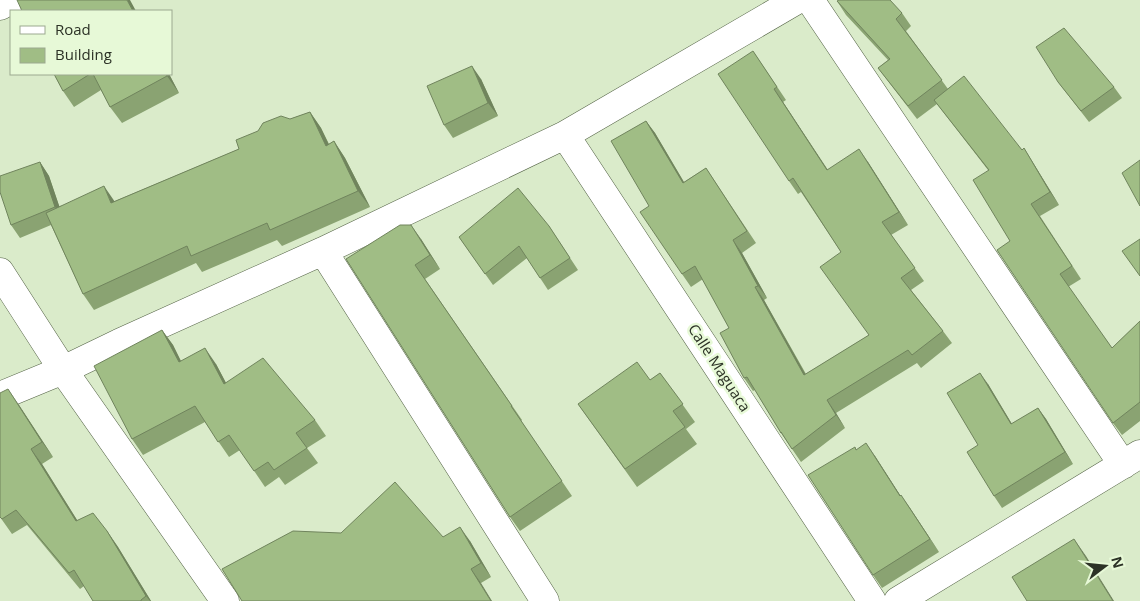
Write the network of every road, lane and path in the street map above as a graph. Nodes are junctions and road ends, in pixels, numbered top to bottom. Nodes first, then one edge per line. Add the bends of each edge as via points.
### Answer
1 (11, 0) edge
2 (797, 0) edge
3 (810, 0) edge
4 (0, 6) edge
5 (565, 135) junction
6 (323, 251) junction
7 (0, 272) edge
8 (63, 370) junction
9 (0, 396) edge
10 (1132, 459) edge
11 (225, 601) edge
12 (546, 601) edge
13 (872, 601) edge
14 (898, 601) edge

1 - 4 street
2 - 5 street
3 - 10 street
5 - 6 street
5 - 13 street, Calle Maguaca
6 - 8 street
6 - 12 street
7 - 8 street
8 - 9 street
8 - 11 street
10 - 14 street

